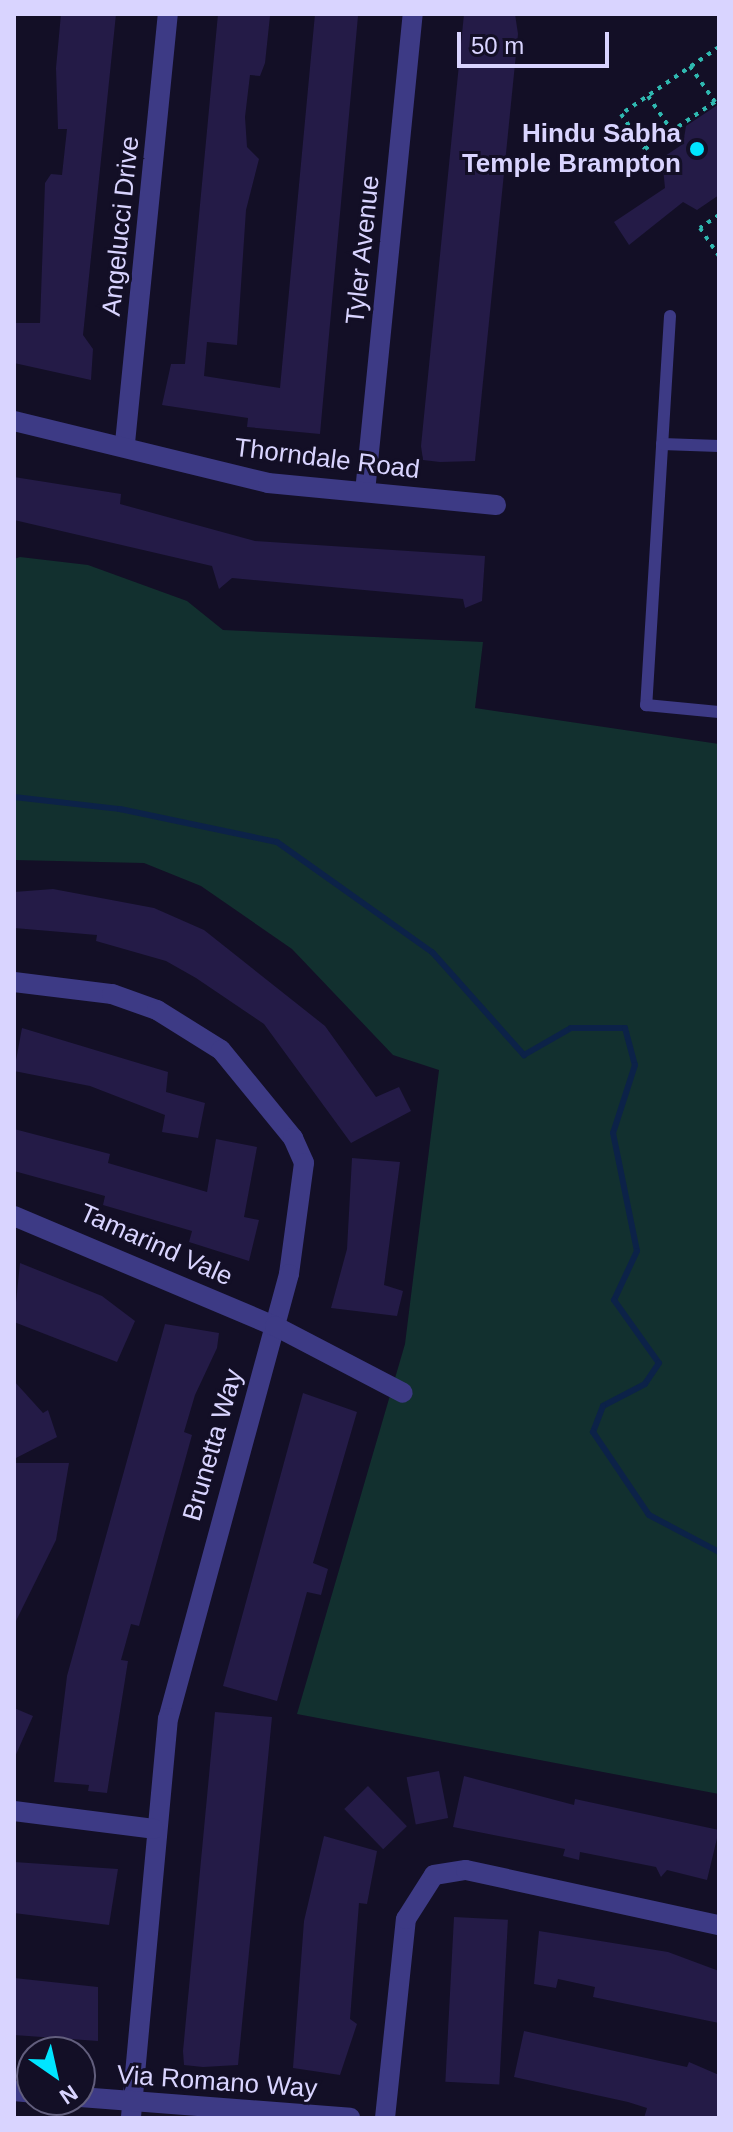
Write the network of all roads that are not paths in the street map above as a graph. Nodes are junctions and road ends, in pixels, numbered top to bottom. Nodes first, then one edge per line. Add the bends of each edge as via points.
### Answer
1 (168, 14) edge
2 (413, 14) edge
3 (670, 316) dead end
4 (14, 421) edge
5 (125, 443) junction
6 (662, 444) junction
7 (719, 446) edge
8 (365, 492) junction
9 (496, 505) dead end
10 (719, 712) edge
11 (14, 982) edge
12 (14, 1216) edge
13 (275, 1326) junction
14 (403, 1393) dead end
15 (14, 1811) edge
16 (154, 1829) junction
17 (719, 1925) edge
18 (96, 2101) edge
19 (131, 2110) edge
20 (350, 2118) edge
21 (385, 2118) edge

1 - 5 street, Angelucci Drive
2 - 8 street, Tyler Avenue
3 - 6 lane
4 - 5 street, Thorndale Road
5 - 8 street, Thorndale Road via 253,480
6 - 7 lane
6 - 10 lane via 646,705
8 - 9 street, Thorndale Road
11 - 13 street, Brunetta Way via 112,994 157,1010 221,1050 293,1138 304,1190
12 - 13 street, Tamarind Vale
13 - 14 street, Tamarind Vale
13 - 16 street, Brunetta Way via 168,1718
15 - 16 street
16 - 19 street, Brunetta Way
17 - 21 street via 466,1870 434,1875 406,1919
18 - 19 street, Via Romano Way
19 - 20 street, Via Romano Way

